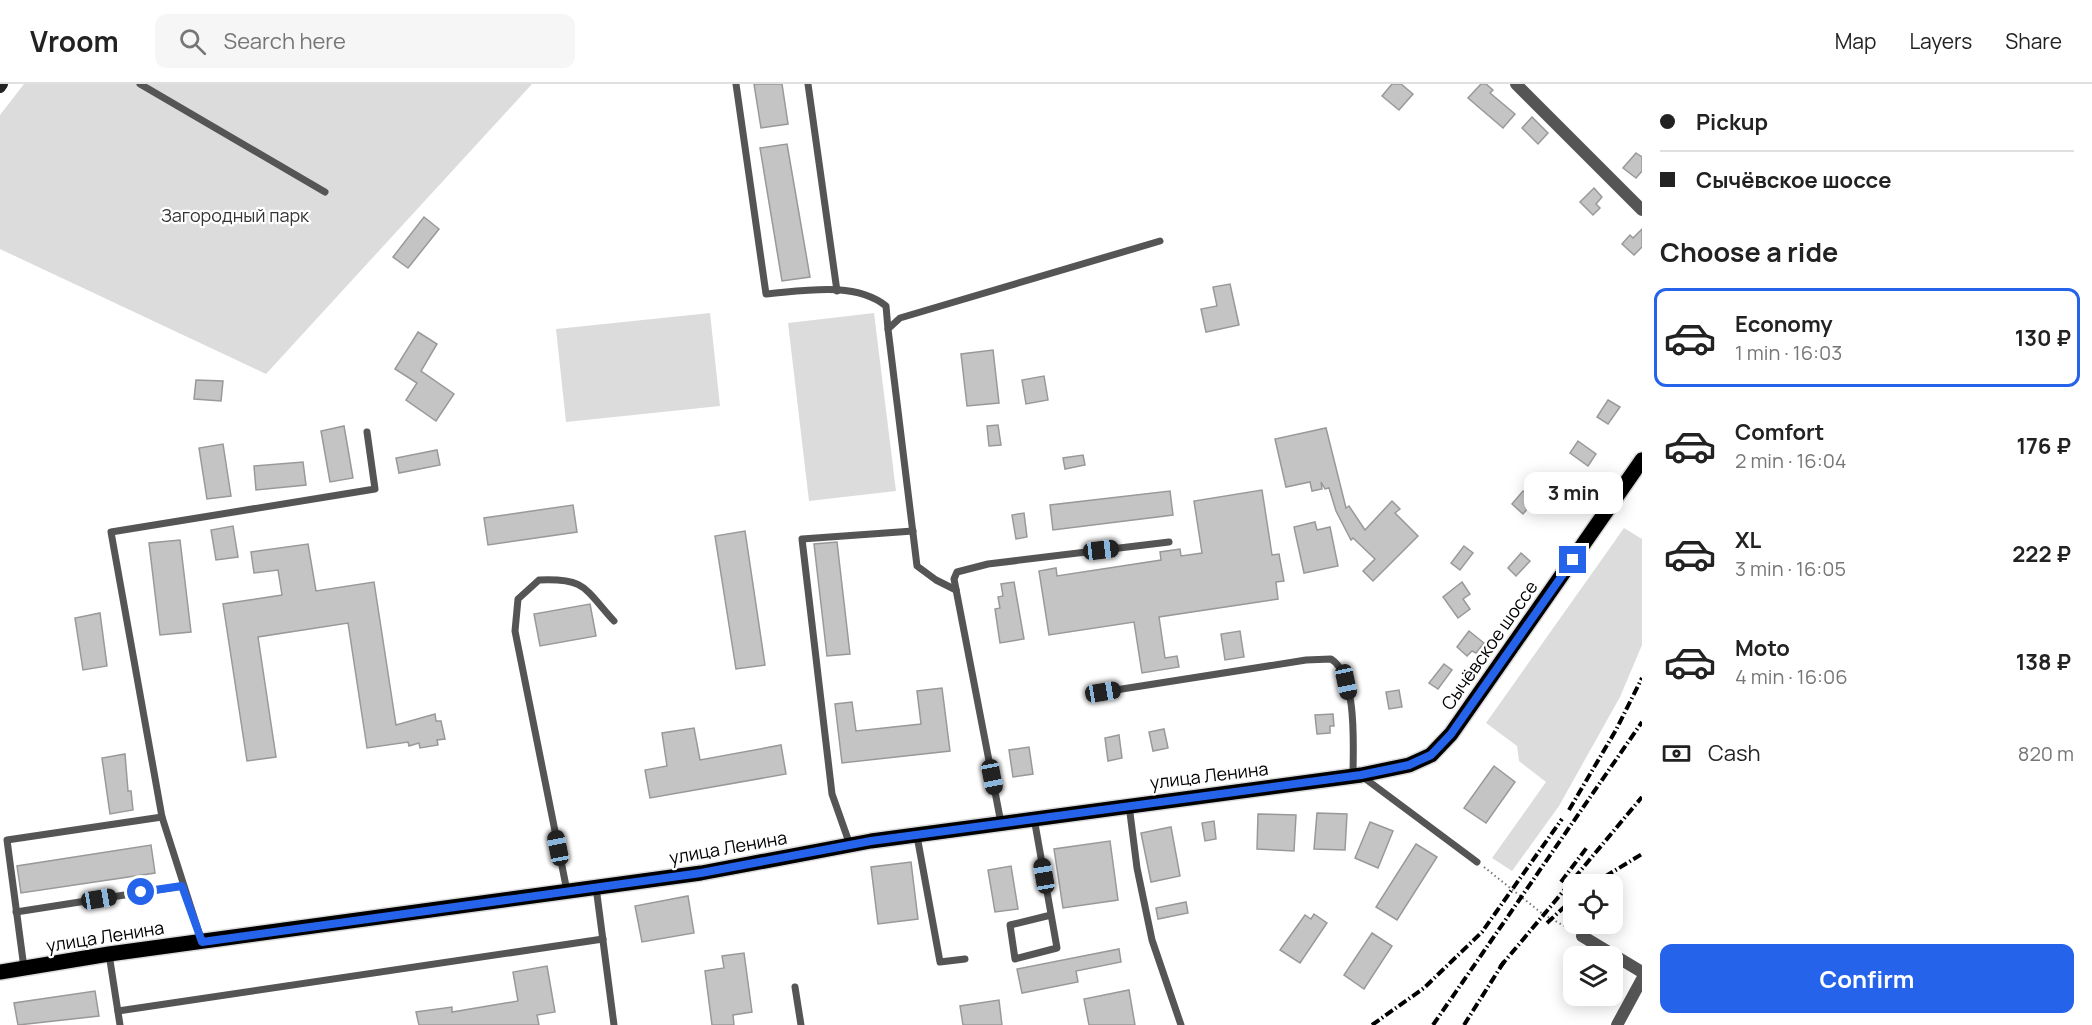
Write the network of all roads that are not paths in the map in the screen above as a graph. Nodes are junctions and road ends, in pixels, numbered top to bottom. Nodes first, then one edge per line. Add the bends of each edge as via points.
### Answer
1 (140, 84) edge
2 (736, 84) edge
3 (808, 84) edge
4 (1516, 84) edge
5 (325, 192) dead end
6 (1642, 210) edge
7 (1160, 241) dead end
8 (837, 291) junction
9 (888, 329) junction
10 (367, 432) dead end
11 (1642, 460) edge
12 (913, 531) junction
13 (1169, 542) dead end
14 (956, 590) junction
15 (614, 621) dead end
16 (1103, 692) dead end
17 (1451, 734) joint
18 (1357, 776) junction
19 (1129, 805) junction
20 (162, 817) junction
21 (1034, 818) junction
22 (1001, 823) junction
23 (917, 836) junction
24 (850, 845) junction
25 (1477, 862) road end
26 (182, 886) junction
27 (596, 887) junction
28 (567, 891) junction
29 (16, 912) junction
30 (1051, 915) junction
31 (1582, 936) road end
32 (603, 939) junction
33 (202, 942) junction
34 (109, 954) junction
35 (965, 959) dead end
36 (24, 968) junction
37 (0, 972) edge
38 (1642, 972) edge
39 (1642, 979) edge
40 (795, 987) dead end
41 (118, 1011) junction
42 (120, 1025) edge
43 (614, 1025) edge
44 (801, 1025) edge
45 (1181, 1025) edge
46 (1617, 1025) edge

1 - 5 lane
2 - 8 lane via 766,294
3 - 8 lane
4 - 6 street
7 - 9 lane via 900,318
8 - 9 lane via 876,298 886,306
9 - 12 lane
10 - 20 lane via 375,489 111,532
11 - 17 main road, Сычёвское шоссе
12 - 14 lane via 917,566
12 - 24 lane via 802,540 832,794
13 - 14 lane via 988,564 957,572
14 - 22 lane
15 - 28 lane via 579,582 539,580 518,599 515,631
16 - 18 lane via 1331,659 1342,671 1353,718
17 - 18 main road, улица Ленина via 1431,755 1409,765
18 - 19 main road, улица Ленина
18 - 25 lane
19 - 21 main road, улица Ленина
19 - 45 lane via 1152,940
20 - 26 lane
20 - 29 lane via 7,840
21 - 22 main road, улица Ленина
21 - 30 lane
22 - 23 main road, улица Ленина
23 - 24 main road, улица Ленина
23 - 35 lane via 940,962
24 - 27 main road, улица Ленина via 701,873
26 - 29 lane
26 - 33 lane
27 - 28 main road, улица Ленина
27 - 32 lane
28 - 33 main road, улица Ленина
29 - 36 lane
30 - 30 lane via 1057,948 1015,959 1010,925
31 - 38 street
32 - 41 lane
32 - 43 lane
33 - 34 main road, улица Ленина
34 - 36 main road, улица Ленина
34 - 41 lane
36 - 37 main road, улица Ленина
39 - 46 street
40 - 44 lane
41 - 42 lane

